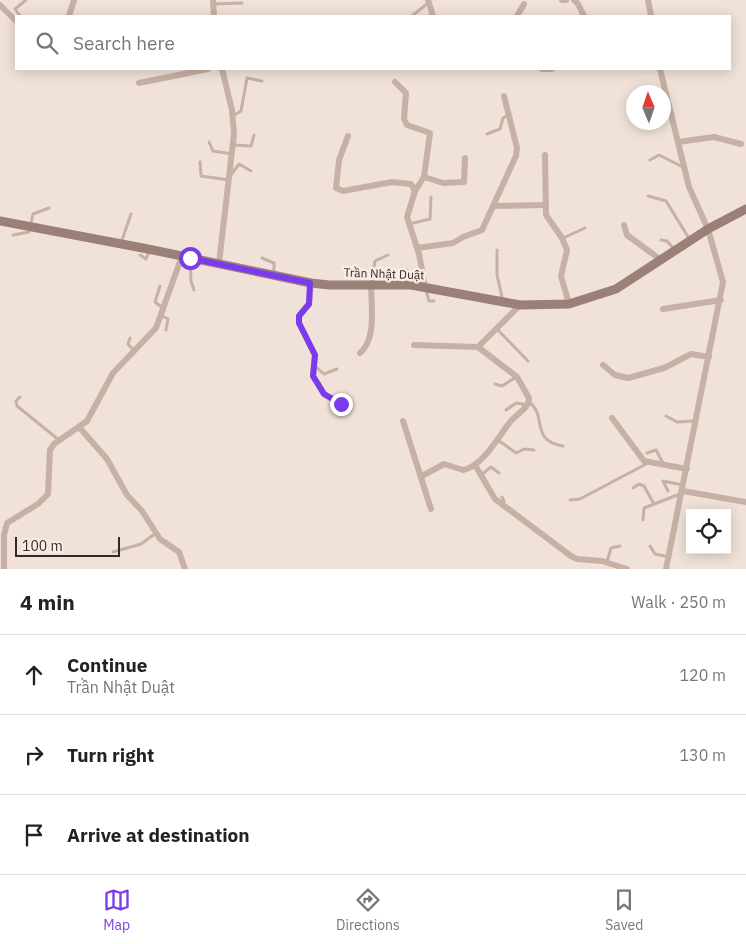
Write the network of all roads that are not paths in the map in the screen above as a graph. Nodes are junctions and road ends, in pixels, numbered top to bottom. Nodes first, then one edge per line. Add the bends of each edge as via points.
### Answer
1 (26, 0) edge
2 (74, 0) edge
3 (574, 0) edge
4 (648, 0) edge
5 (428, 1) edge
6 (213, 2) edge
7 (242, 3) dead end
8 (524, 4) dead end
9 (0, 6) edge
10 (19, 15) edge
11 (69, 15) edge
12 (214, 15) edge
13 (413, 15) edge
14 (433, 15) edge
15 (518, 15) edge
16 (584, 15) edge
17 (651, 15) edge
18 (15, 21) edge
19 (203, 70) edge
20 (222, 70) edge
21 (660, 70) edge
22 (262, 81) dead end
23 (395, 82) dead end
24 (139, 83) dead end
25 (504, 96) dead end
26 (509, 114) junction
27 (233, 116) junction
28 (487, 134) dead end
29 (254, 135) dead end
30 (348, 136) dead end
31 (209, 142) dead end
32 (678, 142) junction
33 (741, 144) dead end
34 (234, 145) junction
35 (233, 154) junction
36 (545, 155) dead end
37 (465, 158) dead end
38 (650, 160) dead end
39 (200, 162) dead end
40 (684, 167) junction
41 (251, 171) dead end
42 (424, 177) junction
43 (230, 178) junction
44 (415, 191) junction
45 (648, 196) dead end
46 (431, 197) dead end
47 (546, 205) junction
48 (493, 206) junction
49 (49, 208) dead end
50 (746, 209) edge
51 (131, 214) dead end
52 (0, 221) edge
53 (408, 224) junction
54 (624, 225) dead end
55 (31, 226) junction
56 (585, 228) dead end
57 (708, 229) junction
58 (12, 236) dead end
59 (562, 238) junction
60 (661, 240) dead end
61 (690, 240) junction
62 (121, 244) junction
63 (417, 248) junction
64 (150, 249) junction
65 (498, 250) dead end
66 (675, 250) junction
67 (388, 254) dead end
68 (140, 255) dead end
69 (186, 257) junction
70 (262, 258) dead end
71 (661, 260) junction
72 (219, 263) junction
73 (407, 270) dead end
74 (274, 274) junction
75 (310, 283) junction
76 (371, 284) junction
77 (411, 285) junction
78 (160, 286) dead end
79 (425, 286) junction
80 (194, 290) dead end
81 (720, 300) junction
82 (434, 301) dead end
83 (503, 302) junction
84 (569, 304) junction
85 (520, 305) junction
86 (663, 309) dead end
87 (163, 313) junction
88 (497, 329) junction
89 (166, 330) dead end
90 (130, 338) dead end
91 (414, 345) dead end
92 (478, 347) junction
93 (134, 352) junction
94 (360, 353) dead end
95 (709, 356) junction
96 (528, 362) dead end
97 (314, 364) junction
98 (603, 365) dead end
99 (337, 369) dead end
100 (516, 377) junction
101 (495, 384) dead end
102 (20, 397) dead end
103 (341, 404) dead end
104 (528, 404) junction
105 (506, 410) dead end
106 (666, 416) dead end
107 (612, 418) dead end
108 (403, 421) dead end
109 (696, 421) junction
110 (79, 427) junction
111 (497, 440) junction
112 (59, 441) junction
113 (564, 446) dead end
114 (534, 450) dead end
115 (647, 452) dead end
116 (649, 463) junction
117 (474, 465) junction
118 (664, 465) junction
119 (687, 469) junction
120 (499, 473) dead end
121 (422, 476) junction
122 (480, 476) junction
123 (633, 488) dead end
124 (683, 490) junction
125 (668, 491) dead end
126 (570, 500) dead end
127 (746, 502) edge
128 (654, 504) junction
129 (431, 509) dead end
130 (643, 520) dead end
131 (156, 533) junction
132 (620, 546) dead end
133 (650, 546) dead end
134 (113, 552) dead end
135 (669, 557) junction
136 (607, 562) junction
137 (4, 569) edge
138 (186, 569) edge
139 (627, 569) edge
140 (666, 569) edge

1 - 10 lane via 15,8
2 - 11 street
3 - 16 street
4 - 17 street
5 - 13 lane
5 - 14 street
6 - 7 lane
6 - 12 street
8 - 15 street
9 - 18 street
19 - 24 street
20 - 27 street
21 - 32 street
22 - 27 lane via 247,78 241,111
23 - 42 street via 406,93 404,119 407,125 430,133
25 - 26 street
26 - 28 lane via 503,118 500,129
26 - 48 street via 517,140 516,156
27 - 34 street
29 - 34 lane via 251,146
30 - 44 street via 339,160 336,188 349,191 398,181 411,184
31 - 35 lane via 213,150
32 - 33 street via 714,137
32 - 40 street
34 - 35 street
35 - 43 street
36 - 47 street
37 - 42 street via 464,182 443,182
38 - 40 lane via 662,156
39 - 43 lane via 201,176
40 - 57 street via 692,196
41 - 43 lane via 239,164
42 - 44 street
43 - 72 street
44 - 53 street via 407,210
45 - 61 lane via 666,201
46 - 53 lane via 430,220
47 - 48 street
47 - 59 street via 548,221
48 - 63 street via 480,232 466,235 453,244
49 - 55 lane via 33,214
50 - 57 main road, Trần Nhật Duật
51 - 62 lane
52 - 55 main road, Trần Nhật Duật
53 - 63 street
54 - 71 street via 627,235
55 - 58 lane via 29,232
55 - 62 main road, Trần Nhật Duật
56 - 59 lane
57 - 61 main road, Trần Nhật Duật
57 - 81 street via 722,272
59 - 84 street via 567,254 561,276
60 - 66 lane via 667,241
61 - 66 main road, Trần Nhật Duật
62 - 64 main road, Trần Nhật Duật
63 - 79 street
64 - 68 lane via 146,258
64 - 69 main road, Trần Nhật Duật
65 - 83 lane via 497,275
66 - 71 main road, Trần Nhật Duật
67 - 76 lane via 374,261
69 - 72 main road, Trần Nhật Duật
69 - 80 lane
69 - 87 street
70 - 74 lane via 274,263
71 - 84 main road, Trần Nhật Duật via 616,290
72 - 74 main road, Trần Nhật Duật
73 - 77 lane
74 - 75 main road, Trần Nhật Duật
75 - 76 main road, Trần Nhật Duật
75 - 97 street via 309,304 298,319 315,355
76 - 77 main road, Trần Nhật Duật
76 - 94 street via 371,330 365,349
77 - 79 main road, Trần Nhật Duật
78 - 87 lane via 155,302
79 - 82 lane via 428,300
79 - 83 main road, Trần Nhật Duật
81 - 86 street
81 - 95 street
83 - 85 main road, Trần Nhật Duật
84 - 85 main road, Trần Nhật Duật
85 - 88 street
87 - 89 lane via 168,319
87 - 93 street via 149,337
88 - 92 street
88 - 96 lane
90 - 93 lane via 128,344
91 - 92 street
92 - 100 street
93 - 110 street via 113,373 93,412
95 - 98 street via 691,354 664,368 628,378 615,375
95 - 109 street
97 - 99 lane via 324,374
97 - 103 street via 313,376 324,394
100 - 101 lane via 502,386
100 - 104 street
102 - 112 lane via 16,400 17,406
104 - 105 lane via 516,403
104 - 111 street
104 - 113 lane via 535,409 543,436 550,443
106 - 109 lane via 677,422
107 - 116 street via 640,458
108 - 121 street
109 - 119 street
110 - 112 street
110 - 131 street via 107,459 127,496 142,511
111 - 114 lane via 516,453 524,449
111 - 117 street
112 - 137 street via 48,456 48,494 38,504 12,519 5,528
115 - 118 lane via 656,450
116 - 118 street
116 - 126 lane via 580,499
117 - 121 street via 463,470 444,464
117 - 122 street
118 - 119 street
119 - 124 street
120 - 122 lane via 491,468
121 - 129 street
122 - 136 street via 490,492 571,556
123 - 128 lane via 639,484 644,486
124 - 125 lane via 663,481
124 - 127 street
124 - 128 lane
124 - 135 street
128 - 130 lane via 644,508
131 - 134 lane via 141,544
131 - 138 street via 163,543 179,552
132 - 136 lane via 611,548
133 - 135 lane via 656,555
135 - 140 street
136 - 139 street

